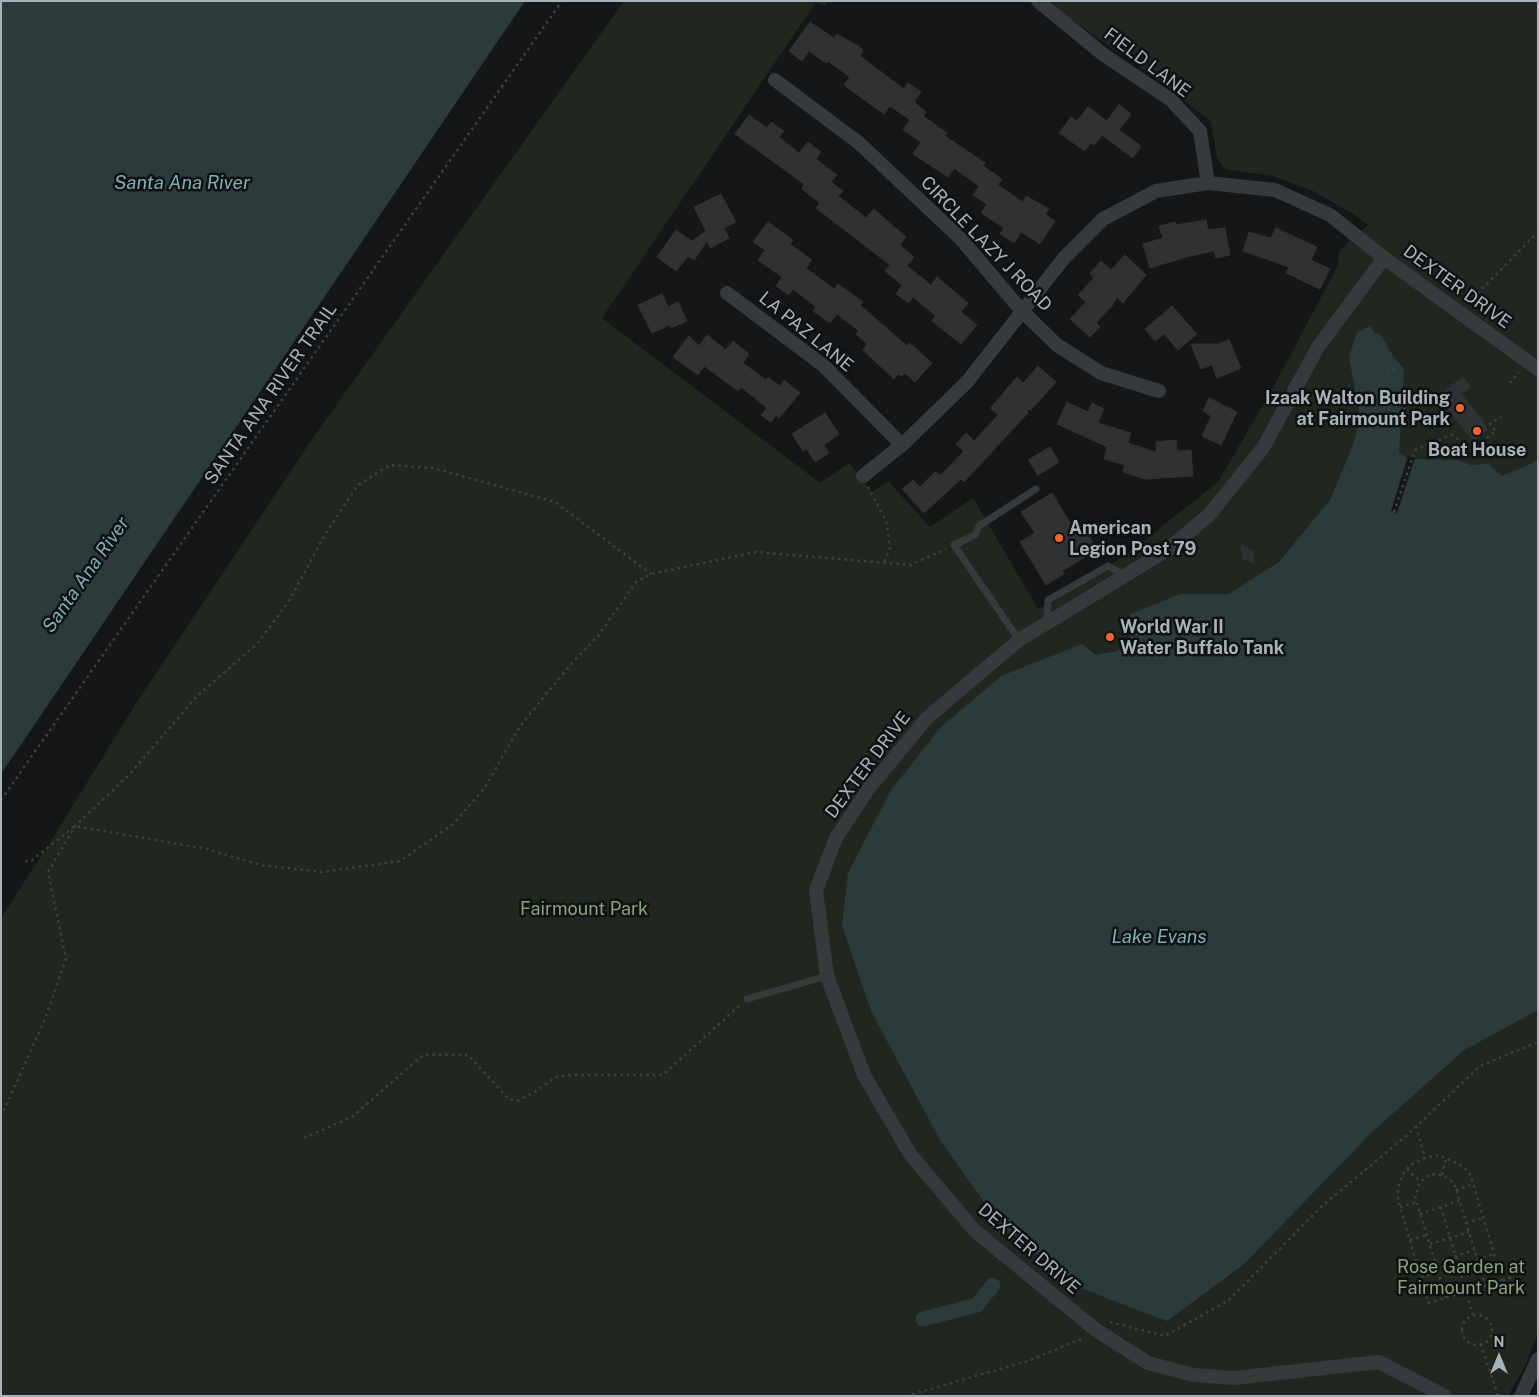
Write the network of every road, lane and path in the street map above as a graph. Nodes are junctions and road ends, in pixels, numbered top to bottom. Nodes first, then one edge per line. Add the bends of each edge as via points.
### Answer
1 (562, 1) edge
2 (1038, 1) edge
3 (775, 80) dead end
4 (1208, 183) junction
5 (1538, 232) edge
6 (1384, 258) junction
7 (727, 292) dead end
8 (1473, 298) dead end
9 (1022, 310) junction
10 (1397, 364) dead end
11 (1538, 369) edge
12 (1520, 371) dead end
13 (1388, 375) dead end
14 (1510, 383) dead end
15 (1159, 391) dead end
16 (1405, 408) dead end
17 (1501, 418) dead end
18 (1386, 428) dead end
19 (902, 445) junction
20 (863, 476) joint
21 (1036, 490) dead end
22 (1394, 512) dead end
23 (954, 546) junction
24 (883, 564) junction
25 (651, 574) junction
26 (1126, 576) junction
27 (1047, 624) junction
28 (1019, 640) junction
29 (1, 800) edge
30 (75, 826) junction
31 (26, 861) dead end
32 (827, 976) junction
33 (747, 999) joint
34 (1538, 1042) edge
35 (1, 1117) edge
36 (1416, 1126) junction
37 (304, 1138) dead end
38 (1425, 1158) junction
39 (1446, 1158) junction
40 (1407, 1169) junction
41 (1442, 1175) junction
42 (1420, 1182) junction
43 (1474, 1184) junction
44 (1456, 1190) junction
45 (1459, 1201) junction
46 (1417, 1202) junction
47 (1400, 1207) junction
48 (1441, 1207) junction
49 (1420, 1214) junction
50 (1483, 1218) junction
51 (1466, 1223) junction
52 (1469, 1232) junction
53 (1427, 1235) junction
54 (1450, 1238) junction
55 (1410, 1240) junction
56 (1430, 1244) junction
57 (1474, 1250) junction
58 (1494, 1254) junction
59 (1455, 1256) junction
60 (1477, 1259) junction
61 (1436, 1262) junction
62 (1438, 1272) junction
63 (1421, 1277) junction
64 (1512, 1277) dead end
65 (1502, 1281) junction
66 (1485, 1286) junction
67 (1465, 1292) junction
68 (1446, 1298) junction
69 (1473, 1316) junction
70 (1101, 1325) junction
71 (1481, 1344) junction
72 (1538, 1358) edge
73 (906, 1396) edge
74 (1445, 1396) edge
75 (1498, 1396) edge
76 (1521, 1396) edge

1 - 29 path, SANTA ANA RIVER TRAIL
2 - 4 street, FIELD LANE via 1104,55 1171,100 1200,131
3 - 9 street, CIRCLE LAZY J ROAD via 860,143 961,239
4 - 6 street via 1275,190 1330,215
4 - 9 street via 1156,191 1103,219 1064,258
5 - 8 path
6 - 11 street, DEXTER DRIVE
6 - 26 street, DEXTER DRIVE via 1318,347 1264,448 1215,508 1167,550
7 - 19 street, LA PAZ LANE via 824,366
9 - 15 street, CIRCLE LAZY J ROAD via 1057,345 1101,373
9 - 19 street via 967,382
10 - 13 path
12 - 14 path
16 - 18 path
17 - 22 path via 1490,424 1496,431 1471,450 1462,440 1451,435 1415,450
19 - 20 street
20 - 24 path via 886,520 890,548
21 - 23 lane via 979,526 975,535
23 - 24 path via 910,566
23 - 28 lane
24 - 25 path via 756,552
25 - 30 path via 636,582 598,636 520,726 484,789 459,818 400,861 323,872 260,865 207,849
25 - 30 path via 555,502 433,468 390,465 358,484 327,531 289,601 257,644 197,696 128,776
26 - 27 street, DEXTER DRIVE
26 - 27 lane via 1108,566 1048,600
27 - 28 street, DEXTER DRIVE
28 - 32 street, DEXTER DRIVE via 927,718 869,788 836,838 816,890
30 - 31 path via 31,861
30 - 35 path via 48,872 66,960 46,1019
32 - 33 lane
32 - 70 street, DEXTER DRIVE via 864,1075 910,1154 975,1231
33 - 37 path via 663,1075 568,1074 556,1077 516,1101 510,1099 468,1055 423,1054 352,1117
34 - 36 path via 1480,1066
36 - 38 path
36 - 70 path via 1321,1207 1229,1300 1164,1336
38 - 39 path
38 - 40 path
39 - 41 path
39 - 43 path via 1464,1167
40 - 42 path
40 - 47 path via 1398,1187
41 - 42 path via 1430,1174
41 - 44 path via 1450,1178
42 - 46 path via 1416,1189
43 - 44 path
43 - 50 path
44 - 45 path
45 - 48 path
45 - 51 path
46 - 47 path
46 - 49 path
47 - 55 path
48 - 49 path
48 - 54 path
49 - 53 path
50 - 51 path
50 - 58 path
51 - 52 path
52 - 54 path
52 - 57 path
53 - 55 path
53 - 56 path
54 - 56 path
54 - 59 path
55 - 63 path
56 - 61 path
57 - 59 path
57 - 60 path
58 - 60 path
58 - 65 path
59 - 61 path
59 - 67 path
60 - 66 path
61 - 62 path
62 - 63 path
62 - 68 path
63 - 68 path via 1428,1304
64 - 65 path
65 - 66 path
66 - 67 path
67 - 68 path
67 - 69 path
69 - 71 path via 1484,1317 1490,1324 1491,1334
69 - 71 path via 1463,1323 1462,1333 1467,1341
70 - 73 path via 1028,1361
70 - 74 street, DEXTER DRIVE via 1148,1363 1193,1375 1234,1378 1378,1362
71 - 75 path
72 - 76 street

